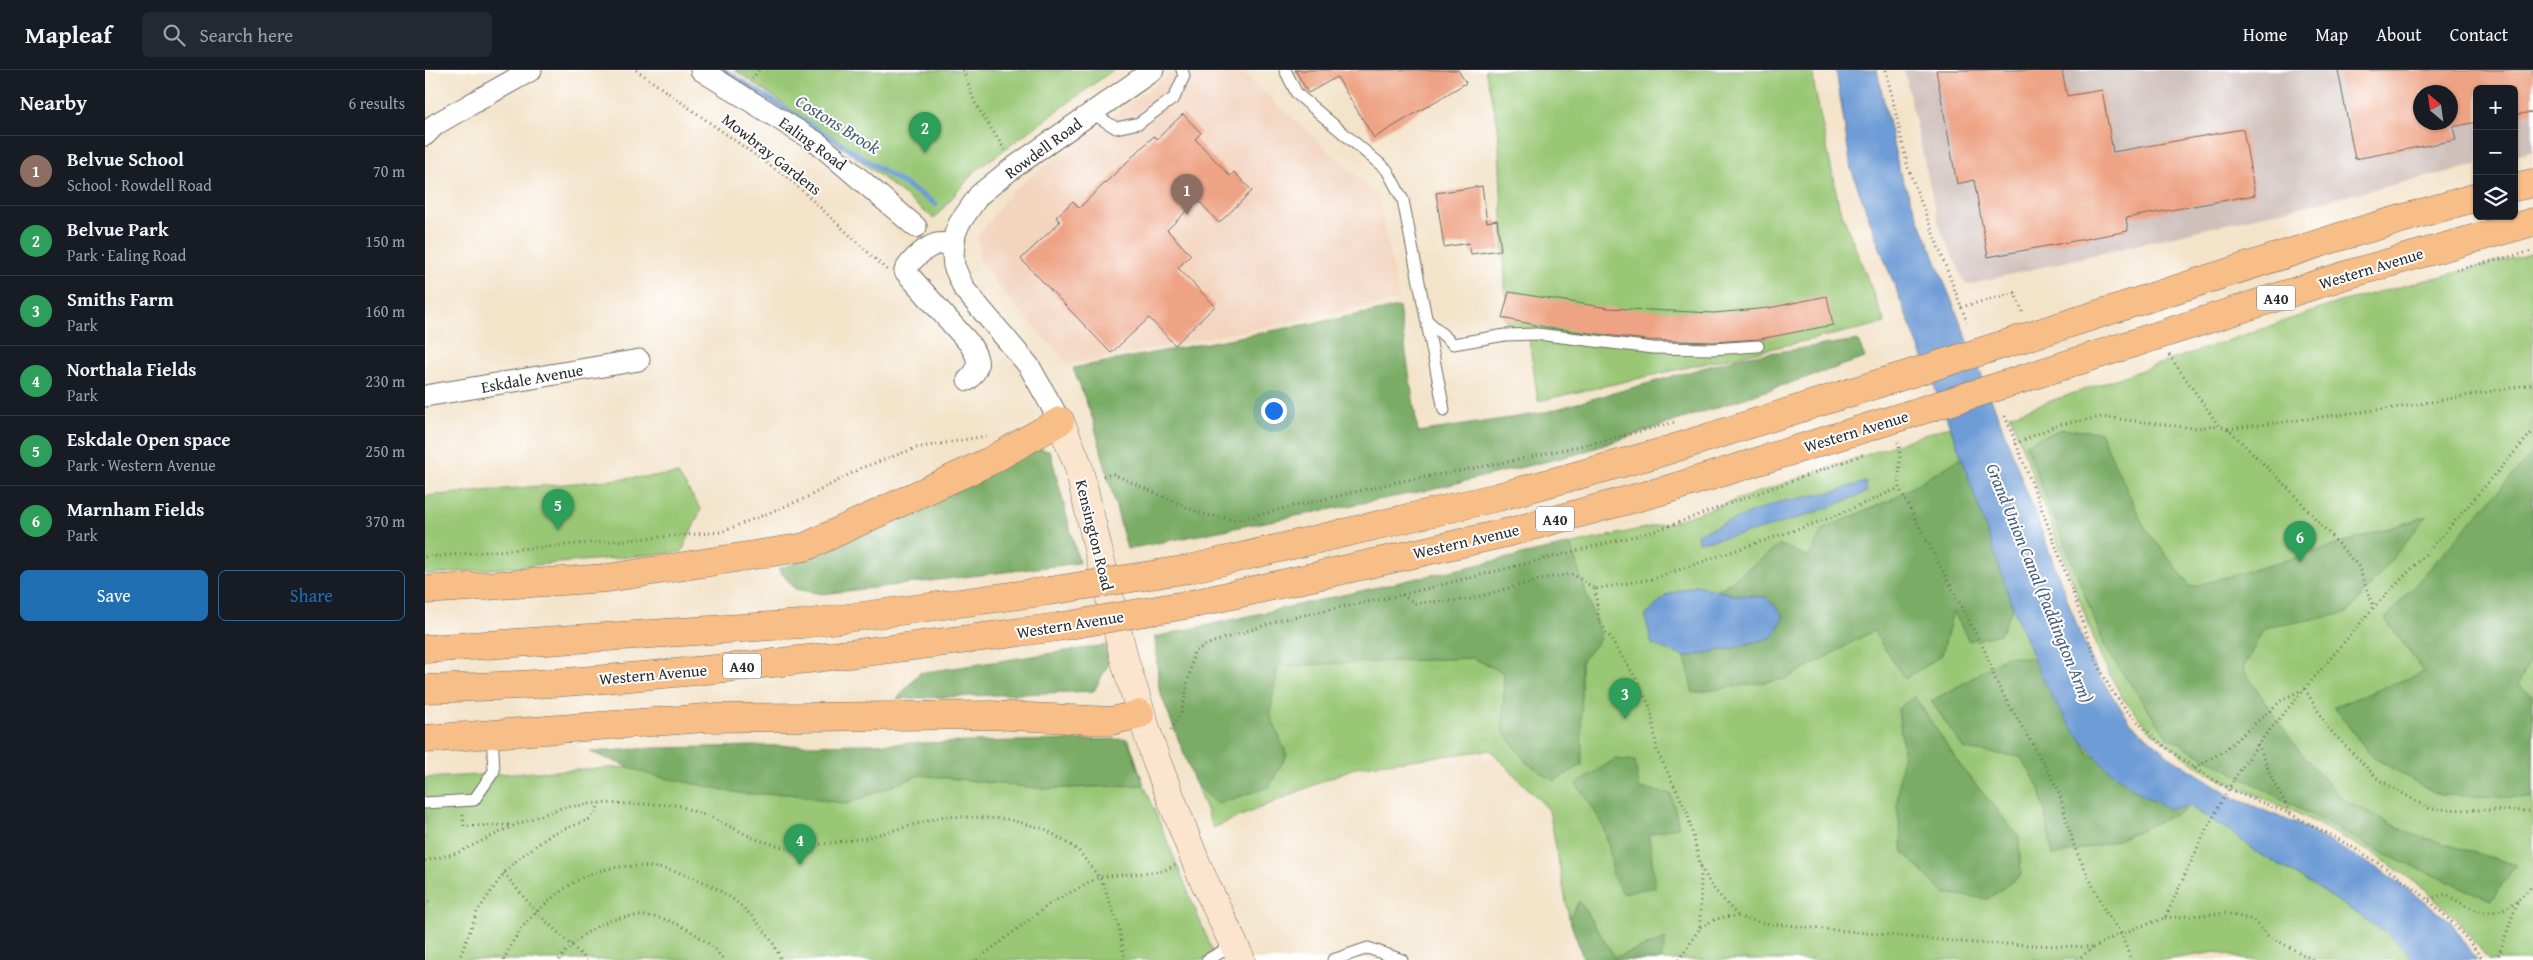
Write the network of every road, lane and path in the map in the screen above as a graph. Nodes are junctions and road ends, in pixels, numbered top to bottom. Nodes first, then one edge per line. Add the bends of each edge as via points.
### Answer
1 (531, 70) edge
2 (635, 70) edge
3 (701, 70) edge
4 (759, 70) edge
5 (963, 70) edge
6 (1153, 70) edge
7 (1182, 70) edge
8 (1285, 70) edge
9 (1886, 70) edge
10 (752, 78) dead end
11 (1092, 113) junction
12 (425, 136) edge
13 (1010, 157) dead end
14 (2533, 182) edge
15 (2518, 186) edge
16 (2473, 198) edge
17 (2533, 222) edge
18 (916, 227) dead end
19 (953, 244) junction
20 (884, 269) dead end
21 (1961, 307) junction
22 (2023, 314) dead end
23 (1429, 322) junction
24 (1967, 322) dead end
25 (1758, 346) dead end
26 (2168, 354) dead end
27 (639, 360) dead end
28 (968, 380) dead end
29 (2533, 384) edge
30 (425, 396) edge
31 (1444, 410) dead end
32 (2005, 416) dead end
33 (1681, 420) dead end
34 (1060, 421) junction
35 (2219, 426) junction
36 (1907, 427) junction
37 (2228, 429) junction
38 (2533, 431) edge
39 (991, 436) dead end
40 (1898, 442) junction
41 (2015, 444) junction
42 (1889, 446) dead end
43 (1870, 452) dead end
44 (1103, 476) dead end
45 (1899, 488) junction
46 (425, 557) edge
47 (1595, 589) junction
48 (425, 590) edge
49 (1401, 595) junction
50 (2374, 607) junction
51 (425, 631) edge
52 (642, 636) junction
53 (425, 650) edge
54 (493, 687) junction
55 (425, 689) edge
56 (2305, 689) junction
57 (425, 695) edge
58 (1141, 714) junction
59 (492, 734) junction
60 (1169, 734) dead end
61 (425, 739) edge
62 (2259, 744) junction
63 (2194, 768) junction
64 (425, 802) edge
65 (598, 803) junction
66 (2533, 811) edge
67 (2292, 815) junction
68 (515, 825) junction
69 (464, 826) dead end
70 (1194, 857) junction
71 (425, 861) edge
72 (1701, 867) junction
73 (504, 873) junction
74 (1099, 877) junction
75 (2533, 885) edge
76 (2429, 899) junction
77 (2518, 900) junction
78 (429, 901) dead end
79 (425, 904) edge
80 (536, 912) junction
81 (1738, 916) junction
82 (2165, 918) junction
83 (1700, 928) junction
84 (2121, 933) junction
85 (571, 944) junction
86 (2092, 947) junction
87 (1237, 953) edge
88 (459, 960) edge
89 (504, 960) edge
90 (559, 960) edge
91 (587, 960) edge
92 (723, 960) edge
93 (781, 960) edge
94 (977, 960) edge
95 (1125, 960) edge
96 (1207, 960) edge
97 (1333, 960) edge
98 (1401, 960) edge
99 (1679, 960) edge
100 (2077, 960) edge
101 (2131, 960) edge
102 (2313, 960) edge
103 (2483, 960) edge
104 (2497, 960) edge

1 - 12 street via 436,124
2 - 20 path, Mowbray Gardens via 793,182
3 - 18 street, Ealing Road via 819,144
4 - 10 path
5 - 13 path via 975,104
6 - 11 street, Rowdell Road
7 - 11 lane via 1184,76 1174,98 1139,123 1116,128
8 - 23 lane via 1297,94 1387,170 1398,187
9 - 21 path via 1908,168
11 - 19 street, Rowdell Road via 979,195 959,224
14 - 15 highway
16 - 52 highway, A40, bridge via 2339,237 1659,453 1498,497 1189,569 802,624
17 - 36 highway, Western Avenue / A40, bridge via 2346,275 2022,379
19 - 28 street via 937,244 908,265 905,271 976,353 978,368
19 - 34 street, Kensington Road via 954,266 964,289 1029,366
21 - 22 path via 2015,293
21 - 24 path
23 - 25 lane via 1453,344 1505,335 1537,334 1653,348
23 - 31 lane
26 - 35 path
27 - 30 street, Eskdale Avenue
29 - 37 path via 2408,406
32 - 41 path
33 - 44 path via 1607,440 1397,482 1237,520 1202,514 1113,474
34 - 48 highway via 991,461 805,547 608,578
34 - 58 street, Kensington Road via 1078,465 1125,662
35 - 37 path
35 - 41 path via 2193,428 2102,417 2057,425
36 - 40 path
36 - 54 highway, Western Avenue / A40, bridge via 1509,532 1197,603 1058,627 806,661
37 - 50 path via 2289,489 2358,566
38 - 50 path via 2428,552
39 - 46 path via 916,448 879,461 806,498 721,532
40 - 42 path
40 - 45 path via 1901,453
41 - 63 path via 2099,666 2122,704 2155,738
43 - 49 path via 1655,531
45 - 47 path via 1830,518 1652,579
45 - 84 path via 1986,653 1998,686 2057,786 2075,849 2107,915
47 - 49 path via 1573,574 1466,600 1415,603
47 - 72 path via 1599,620 1637,680 1651,709 1657,752 1687,812
49 - 60 path via 1284,620 1194,651 1182,711
50 - 56 path
51 - 52 highway, A40
52 - 53 highway, A40
54 - 55 highway, Western Avenue / A40
54 - 57 highway, A40
56 - 62 path
56 - 63 path via 2283,699 2225,750
56 - 66 path via 2328,728 2379,780 2430,808
58 - 59 highway via 1112,722 991,715 706,718
58 - 70 street, Kensington Road via 1155,760
59 - 61 highway
59 - 64 lane via 494,770 474,800
62 - 67 path via 2273,781
62 - 82 path, bridge via 2234,779 2206,830
63 - 67 path via 2238,792
65 - 68 path via 561,808
65 - 73 path via 597,811 590,818 552,834
65 - 74 path via 677,805 755,839 789,849 866,838 945,816 1006,819 1045,828 1078,850
67 - 76 path via 2382,865
68 - 69 path
68 - 71 path via 457,854
70 - 74 path via 1163,870
70 - 87 street, Kensington Road
72 - 81 path via 1712,887
72 - 83 path
73 - 80 path
73 - 88 path via 477,912
74 - 94 path via 1051,903
74 - 95 path via 1119,927
75 - 77 path
76 - 77 path via 2447,894 2485,914 2505,910
76 - 103 path
77 - 104 path
78 - 79 path
80 - 85 path
80 - 89 path via 518,931
80 - 93 path via 584,877 601,871 624,866 678,872 702,880 747,910
81 - 83 path via 1719,916
81 - 86 path via 1762,923 1973,943
82 - 84 path
82 - 102 path via 2226,913 2253,920 2267,935
83 - 99 path
84 - 86 path
84 - 101 path
85 - 90 path
85 - 91 path
85 - 92 path via 590,928 605,921 637,915 671,921 689,930 711,945
86 - 100 path
87 - 96 lane
97 - 98 lane via 1368,948

